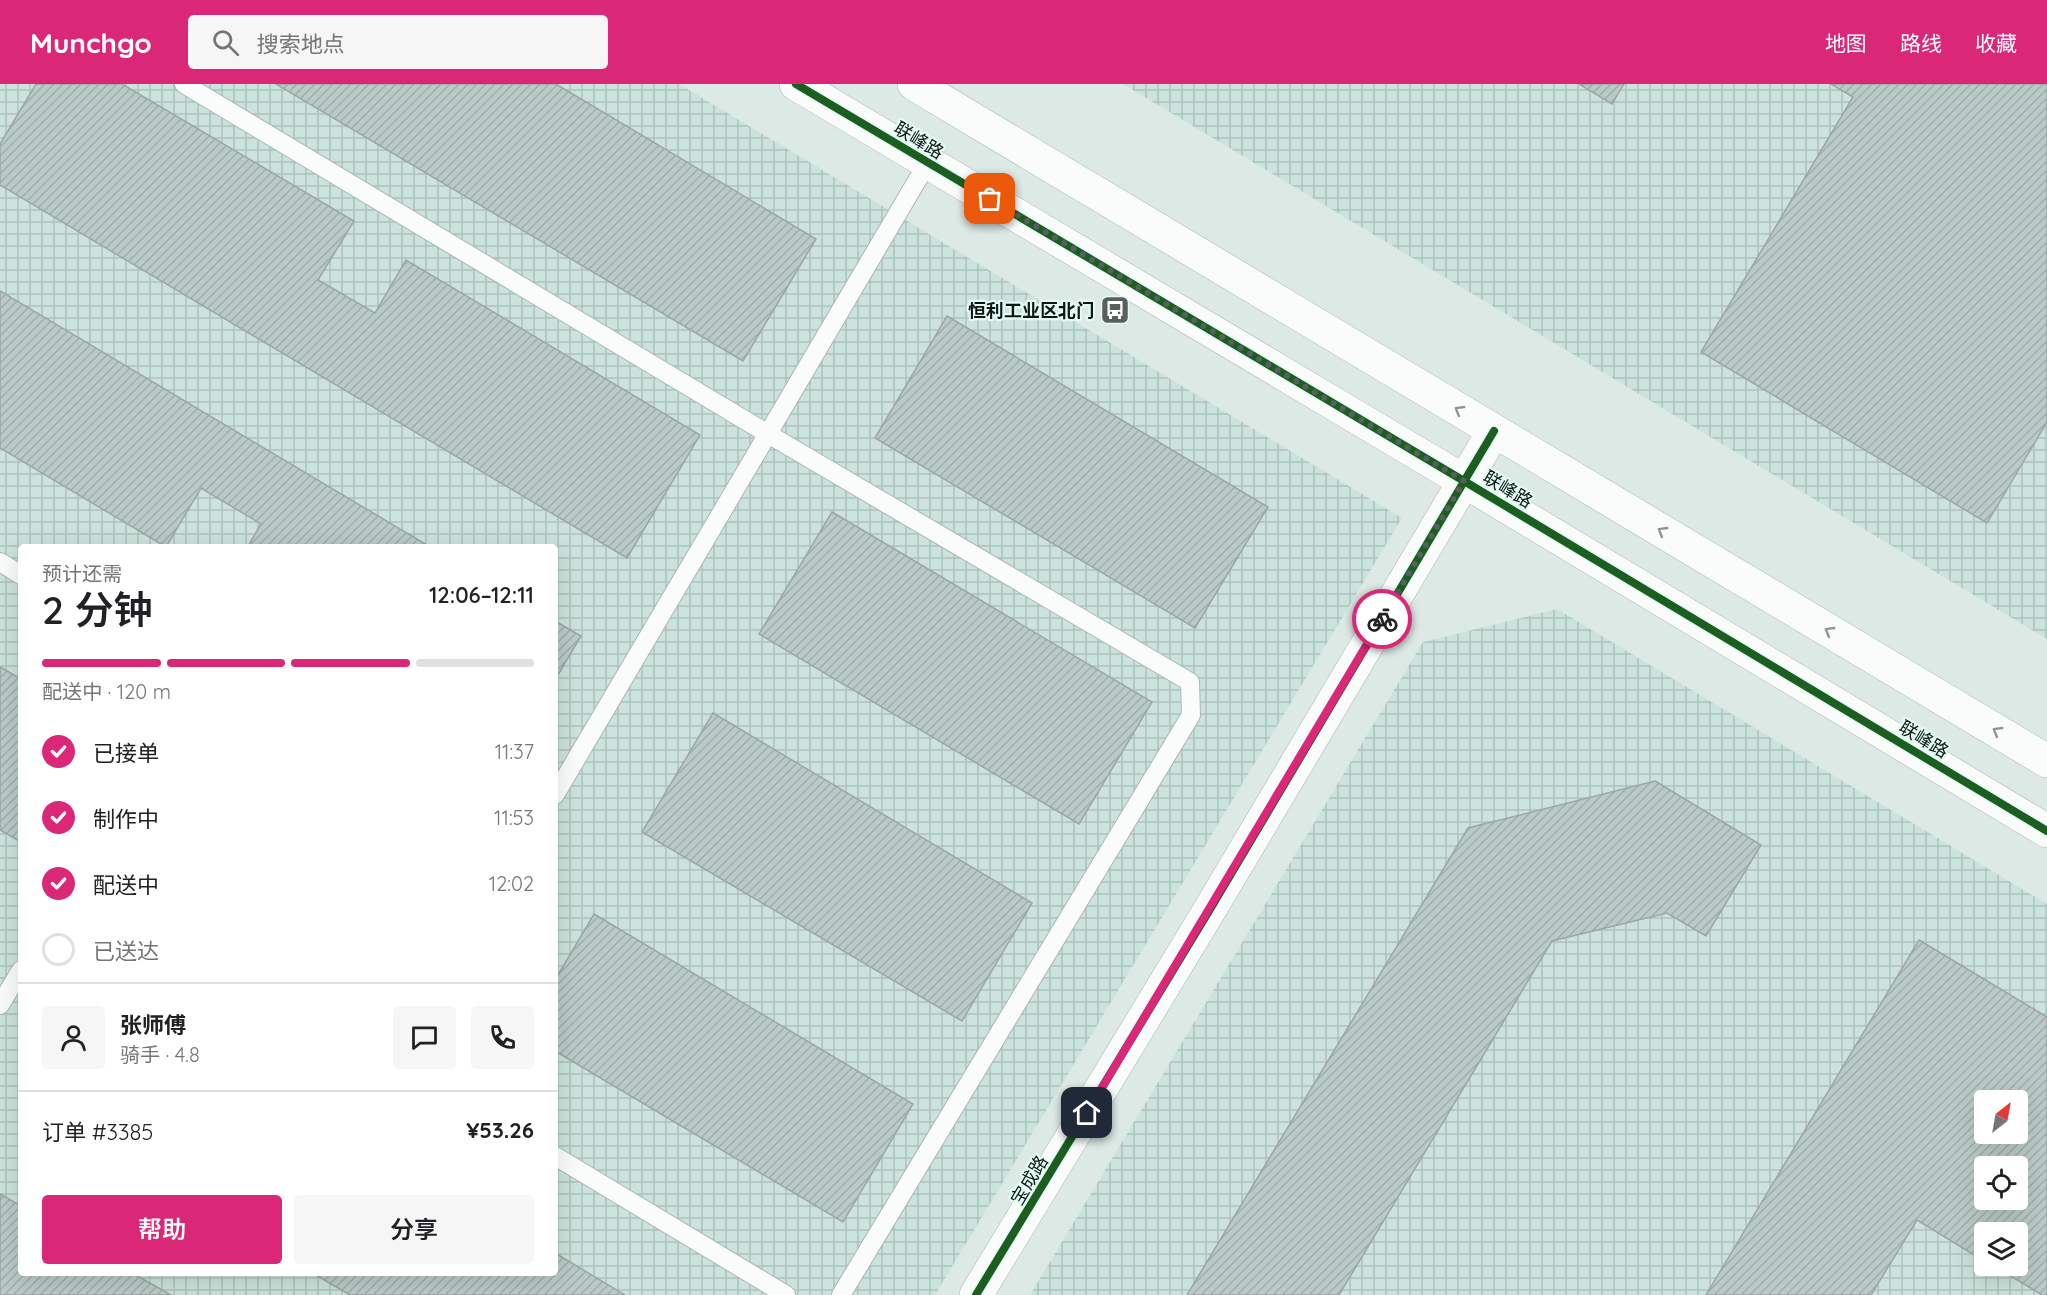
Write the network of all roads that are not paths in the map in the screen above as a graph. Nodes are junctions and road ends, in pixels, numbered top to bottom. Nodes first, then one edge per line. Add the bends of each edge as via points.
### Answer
1 (184, 84) edge
2 (796, 84) edge
3 (914, 84) edge
4 (928, 162) junction
5 (1494, 431) junction
6 (768, 434) junction
7 (1464, 481) junction
8 (0, 562) edge
9 (18, 573) edge
10 (2047, 761) edge
11 (558, 790) edge
12 (2047, 831) edge
13 (18, 975) edge
14 (0, 1005) edge
15 (558, 1158) edge
16 (786, 1295) edge
17 (841, 1295) edge
18 (976, 1295) edge

1 - 6 lane
2 - 4 street, 联峰路
5 -> 3 street
4 - 6 lane
4 - 7 street, 联峰路
5 - 7 street, 宝成路
10 -> 5 street
6 - 11 lane
6 - 17 lane via 1190,682 1191,715
7 - 12 street, 联峰路
7 - 18 street, 宝成路
8 - 9 lane
13 - 14 lane
15 - 16 lane

